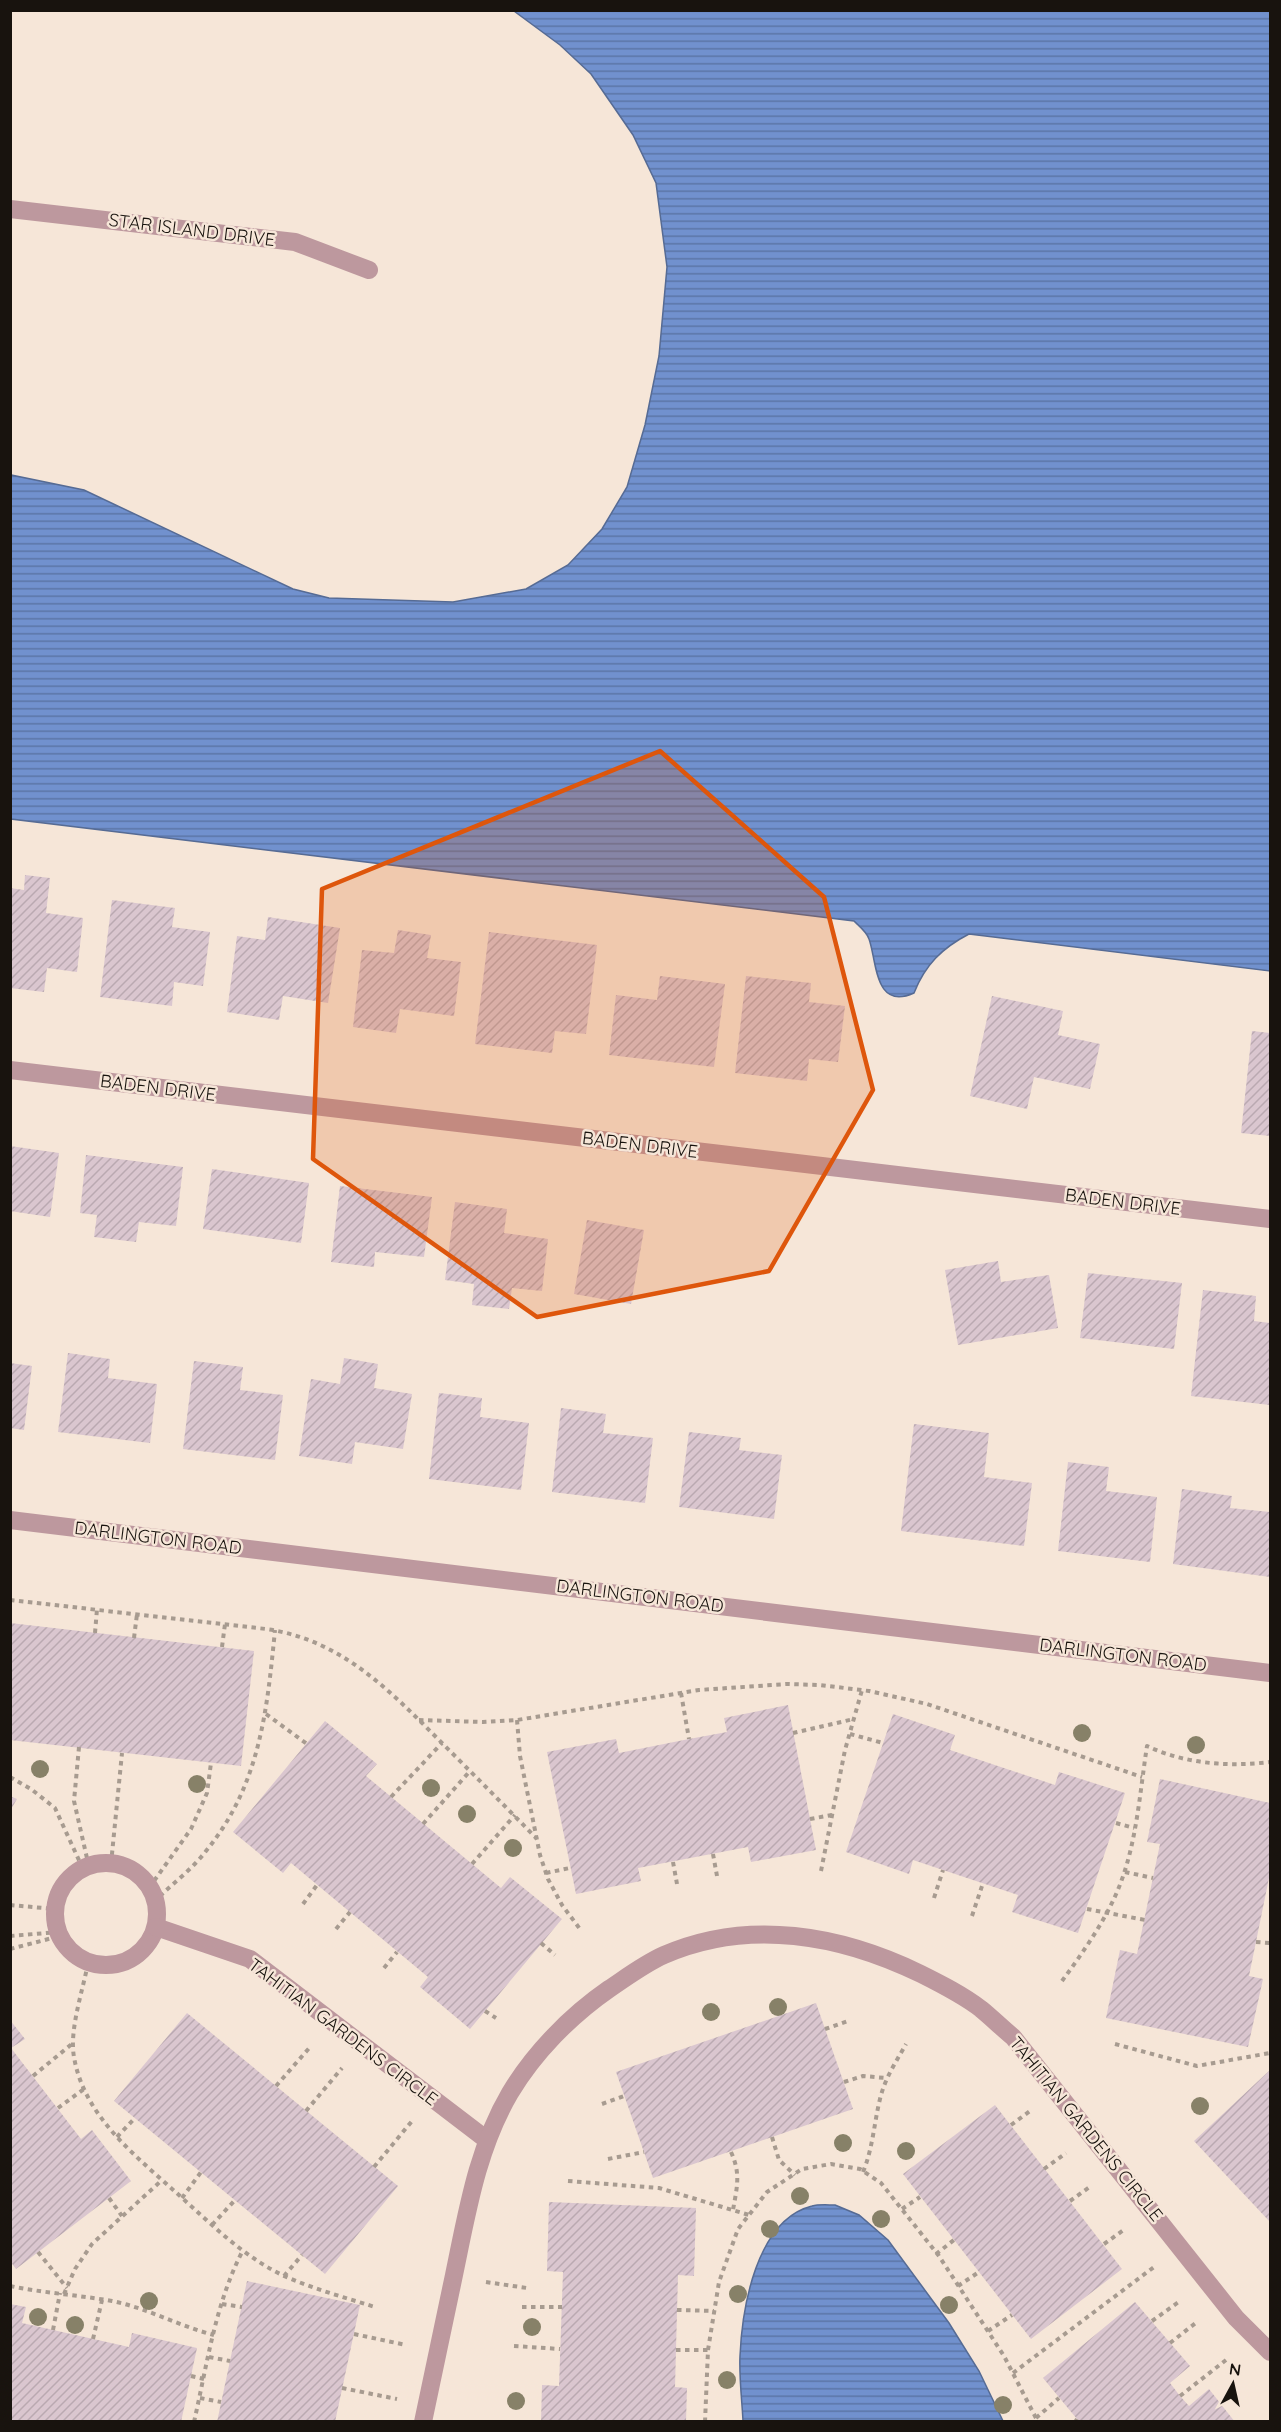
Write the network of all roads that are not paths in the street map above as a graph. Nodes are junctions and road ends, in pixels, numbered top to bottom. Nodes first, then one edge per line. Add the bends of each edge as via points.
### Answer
1 (10, 209) edge
2 (369, 270) dead end
3 (10, 1070) edge
4 (1270, 1219) edge
5 (10, 1520) edge
6 (1270, 1673) edge
7 (156, 1927) junction
8 (487, 2140) junction
9 (1270, 2352) edge
10 (425, 2414) edge

1 - 2 street, STAR ISLAND DRIVE via 295,242
3 - 4 street, BADEN DRIVE
5 - 6 street, DARLINGTON ROAD
7 - 7 street via 149,1943 122,1963 88,1963 74,1954 59,1934 55,1909 69,1879 86,1868 111,1864 131,1870 145,1880 157,1911
7 - 8 street, TAHITIAN GARDENS CIRCLE via 250,1959
8 - 9 street, TAHITIAN GARDENS CIRCLE via 510,2093 538,2054 571,2019 636,1970 694,1944 756,1934 785,1934 841,1943 888,1958 944,1985 980,2008 1013,2037 1236,2318
8 - 10 street, TAHITIAN GARDENS CIRCLE via 473,2186

